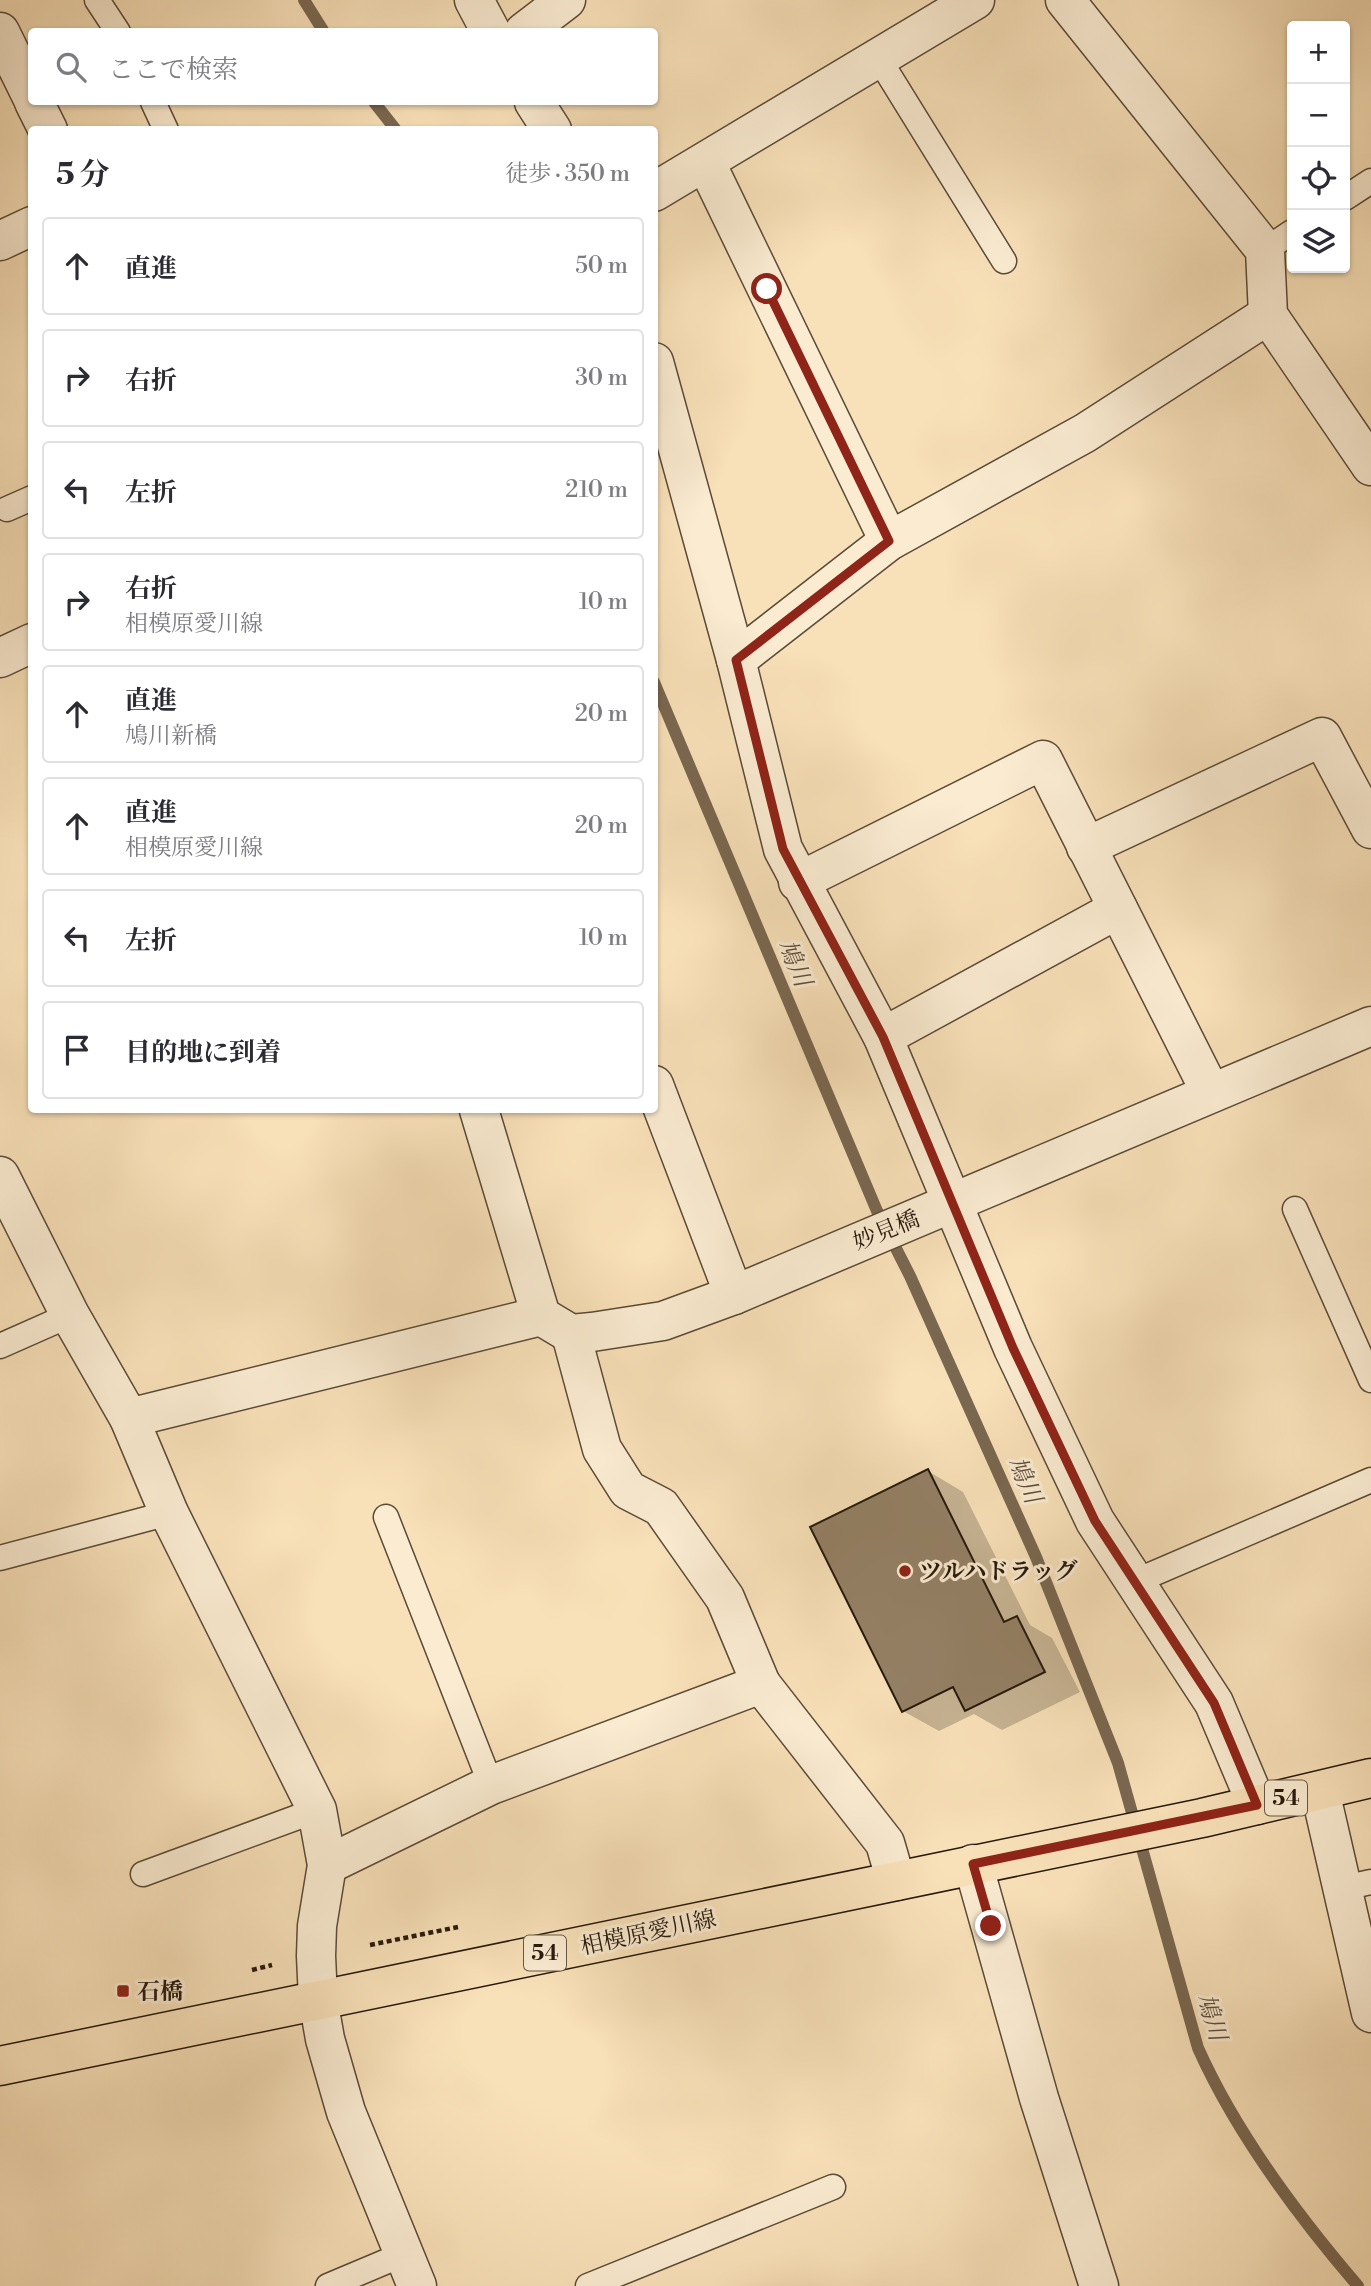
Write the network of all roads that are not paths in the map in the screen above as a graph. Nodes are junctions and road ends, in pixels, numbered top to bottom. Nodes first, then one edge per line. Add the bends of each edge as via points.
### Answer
1 (97, 0) edge
2 (474, 0) edge
3 (566, 0) edge
4 (975, 0) edge
5 (1065, 0) edge
6 (115, 28) edge
7 (489, 28) edge
8 (528, 28) edge
9 (0, 32) edge
10 (879, 59) junction
11 (28, 89) edge
12 (36, 105) edge
13 (154, 105) edge
14 (536, 105) edge
15 (46, 126) edge
16 (164, 126) edge
17 (549, 126) edge
18 (706, 163) junction
19 (1371, 181) edge
20 (658, 190) edge
21 (1350, 195) edge
22 (28, 228) edge
23 (0, 241) edge
24 (1278, 241) edge
25 (1004, 261) dead end
26 (1268, 315) junction
27 (658, 377) edge
28 (1359, 423) edge
29 (1371, 466) edge
30 (28, 500) edge
31 (7, 509) dead end
32 (889, 541) junction
33 (28, 645) edge
34 (0, 658) edge
35 (736, 660) junction
36 (1371, 829) edge
37 (1086, 847) junction
38 (799, 882) junction
39 (1118, 909) junction
40 (1371, 1026) edge
41 (883, 1037) junction
42 (1211, 1093) junction
43 (658, 1096) edge
44 (480, 1113) edge
45 (0, 1177) edge
46 (944, 1207) junction
47 (1294, 1209) dead end
48 (734, 1295) junction
49 (71, 1315) junction
50 (556, 1325) junction
51 (0, 1346) edge
52 (1371, 1380) edge
53 (129, 1418) junction
54 (1371, 1480) edge
55 (169, 1513) junction
56 (386, 1517) dead end
57 (0, 1558) edge
58 (1134, 1582) junction
59 (761, 1684) junction
60 (1371, 1778) edge
61 (491, 1785) junction
62 (1320, 1791) junction
63 (1257, 1805) junction
64 (317, 1811) junction
65 (973, 1864) junction
66 (327, 1865) junction
67 (143, 1874) dead end
68 (896, 1881) junction
69 (1357, 1885) edge
70 (318, 1999) junction
71 (1371, 2013) edge
72 (0, 2066) edge
73 (833, 2188) dead end
74 (410, 2270) edge
75 (328, 2286) edge
76 (588, 2286) edge
77 (1098, 2286) edge

1 - 6 lane
2 - 7 street
3 - 8 street
4 - 10 street
5 - 24 street
9 - 11 street
10 - 18 street
10 - 25 lane
12 - 15 street
13 - 16 lane
14 - 17 street
18 - 20 street
18 - 32 street
19 - 21 lane
22 - 23 street
24 - 26 street
26 - 28 street
26 - 32 street via 1085,433
27 - 35 street
28 - 29 street
30 - 31 lane
32 - 35 street
33 - 34 street
35 - 38 street via 783,849
36 - 37 street via 1322,737
37 - 38 street via 1043,760
37 - 39 street
38 - 41 street
39 - 41 street
39 - 42 street
40 - 42 street, 妙見橋
41 - 46 street via 939,1178
42 - 46 street, 妙見橋
43 - 48 street
44 - 50 street
45 - 49 street
46 - 48 street, 妙見橋
46 - 58 street via 1089,1508
47 - 52 lane
48 - 50 street, 妙見橋 via 663,1321
49 - 51 lane
49 - 53 street
50 - 53 street, 妙見橋
50 - 59 street via 602,1450 628,1490 660,1507 725,1598
53 - 55 street
54 - 58 lane
55 - 57 lane
55 - 64 street
56 - 61 lane
58 - 63 street via 1214,1703
59 - 61 street
59 - 68 street via 886,1843
60 - 62 main road, 54
61 - 66 street
62 - 63 main road, 54
62 - 69 street
63 - 65 main road, 相模原愛川線 / 54
64 - 66 street
64 - 67 lane
65 - 68 main road, 相模原愛川線 / 54
65 - 77 street
66 - 70 street via 317,1926
68 - 70 main road, 相模原愛川線 / 54
69 - 71 street
70 - 72 main road, 相模原愛川線 / 54
70 - 74 street via 346,2112
73 - 76 lane
74 - 75 lane

